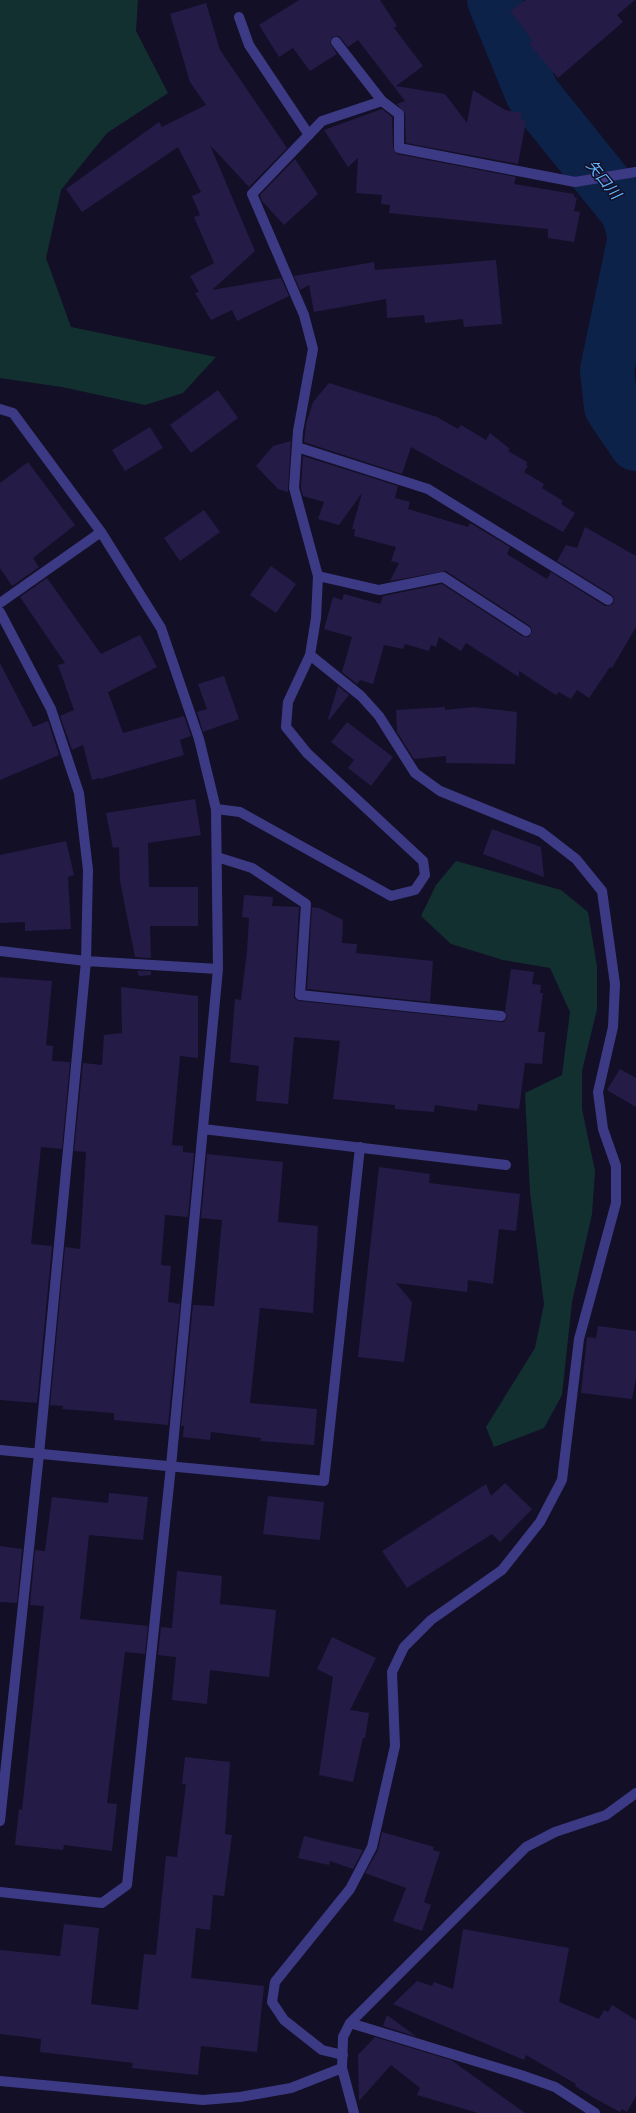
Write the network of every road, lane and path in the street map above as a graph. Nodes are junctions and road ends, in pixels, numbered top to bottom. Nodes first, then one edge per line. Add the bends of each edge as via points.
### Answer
1 (239, 17) dead end
2 (336, 42) dead end
3 (382, 101) junction
4 (309, 135) junction
5 (635, 172) edge
6 (0, 409) edge
7 (297, 446) junction
8 (101, 532) junction
9 (318, 576) junction
10 (608, 600) dead end
11 (0, 603) edge
12 (0, 612) edge
13 (526, 631) dead end
14 (310, 655) junction
15 (216, 809) junction
16 (217, 857) junction
17 (0, 951) edge
18 (86, 961) junction
19 (218, 969) junction
20 (501, 1016) dead end
21 (203, 1129) junction
22 (360, 1147) junction
23 (506, 1165) dead end
24 (0, 1450) edge
25 (39, 1454) junction
26 (171, 1466) junction
27 (636, 1793) edge
28 (0, 1821) edge
29 (0, 1892) edge
30 (350, 2023) junction
31 (343, 2055) junction
32 (342, 2068) junction
33 (0, 2081) edge
34 (354, 2113) edge
35 (595, 2113) edge

1 - 4 street via 249,46
2 - 3 street
3 - 4 street via 322,121
3 - 5 street via 399,114 399,148 575,182
4 - 7 street via 252,194 304,315 313,349
6 - 8 street via 13,413
7 - 9 street via 294,488
7 - 10 street via 428,489
8 - 11 street
8 - 15 street via 161,628 199,739
9 - 13 street via 379,590 443,577
9 - 14 street via 316,618
12 - 18 street via 51,709 79,793 88,870
14 - 15 street via 288,702 286,727 307,753 423,861 426,874 415,890 392,896 240,812
14 - 31 street via 361,696 375,711 415,773 440,791 541,832 576,859 602,891 615,984 613,1027 598,1092 603,1130 616,1166 616,1203 579,1339 562,1480 540,1522 502,1570 432,1620 404,1647 392,1672 395,1746 372,1847 350,1888 275,1982 272,2002 284,2020 322,2050
15 - 16 street
16 - 19 street
16 - 20 street via 252,868 306,904 300,995
17 - 18 street
18 - 19 street
18 - 25 street
19 - 21 street
21 - 22 street
21 - 26 street
22 - 23 street
22 - 26 street via 324,1481
24 - 25 street
25 - 26 street
25 - 28 street
26 - 29 street via 127,1885 102,1904
27 - 30 street via 606,1815 555,1832 526,1847
30 - 31 street via 343,2037
30 - 35 street via 521,2075 555,2088
31 - 32 street
32 - 33 street via 291,2088 240,2097 203,2100
32 - 34 street

